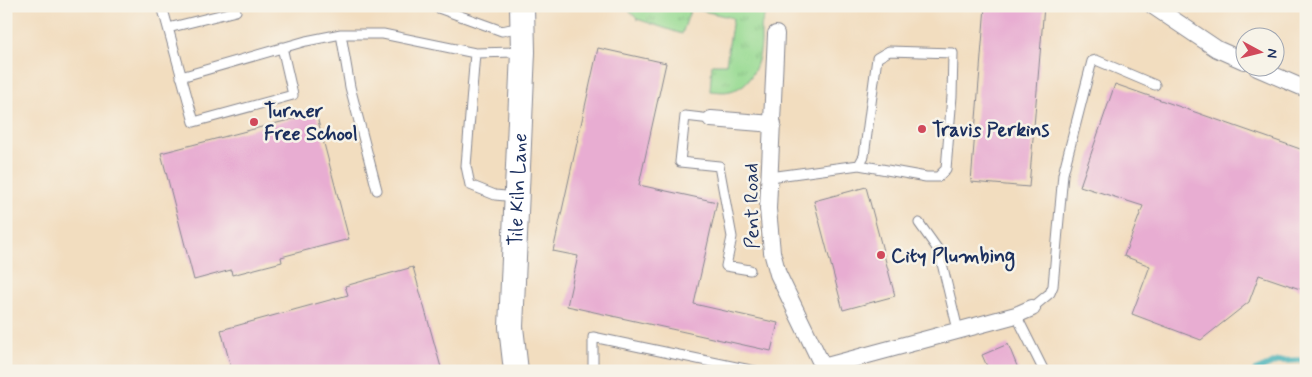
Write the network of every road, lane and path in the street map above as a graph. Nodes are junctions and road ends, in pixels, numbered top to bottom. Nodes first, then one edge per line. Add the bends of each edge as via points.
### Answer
1 (162, 6) edge
2 (432, 6) edge
3 (1153, 6) edge
4 (236, 11) dead end
5 (522, 17) edge
6 (168, 28) junction
7 (341, 34) junction
8 (776, 34) dead end
9 (282, 47) junction
10 (523, 52) junction
11 (475, 53) junction
12 (1234, 56) edge
13 (181, 77) junction
14 (1280, 78) edge
15 (1155, 85) dead end
16 (1306, 89) edge
17 (711, 119) joint
18 (773, 124) junction
19 (859, 165) junction
20 (770, 177) junction
21 (377, 190) dead end
22 (516, 197) junction
23 (919, 223) dead end
24 (750, 270) dead end
25 (1032, 308) joint
26 (1016, 314) junction
27 (958, 330) junction
28 (730, 369) edge
29 (824, 369) edge
30 (516, 371) edge
31 (593, 371) edge
32 (755, 371) edge
33 (1044, 371) edge

1 - 6 lane
2 - 5 lane via 502,31
3 - 12 street
4 - 6 lane
5 - 10 street, Tile Kiln Lane
6 - 13 lane
7 - 9 lane
7 - 11 lane via 383,34
7 - 21 lane via 350,87
8 - 18 street, Pent Road
9 - 13 lane
9 - 13 lane via 294,95 194,122
10 - 11 lane
10 - 22 street, Tile Kiln Lane
11 - 22 lane via 466,166 470,185 496,196
14 - 16 street
15 - 25 lane via 1092,60 1063,174 1052,286 1050,293
17 - 18 street
17 - 24 lane via 686,116 680,162 719,166 732,236 726,266
18 - 20 street, Pent Road
19 - 19 lane via 864,156 877,58 889,51 953,53 946,169 938,177 926,177
19 - 20 lane
20 - 29 street, Pent Road via 768,209 772,252 778,274
22 - 30 street, Tile Kiln Lane via 511,327
23 - 27 lane via 938,251
25 - 26 street, Pent Road
26 - 27 street, Pent Road
26 - 33 lane
27 - 29 street, Pent Road
28 - 31 lane via 593,337
28 - 32 lane

